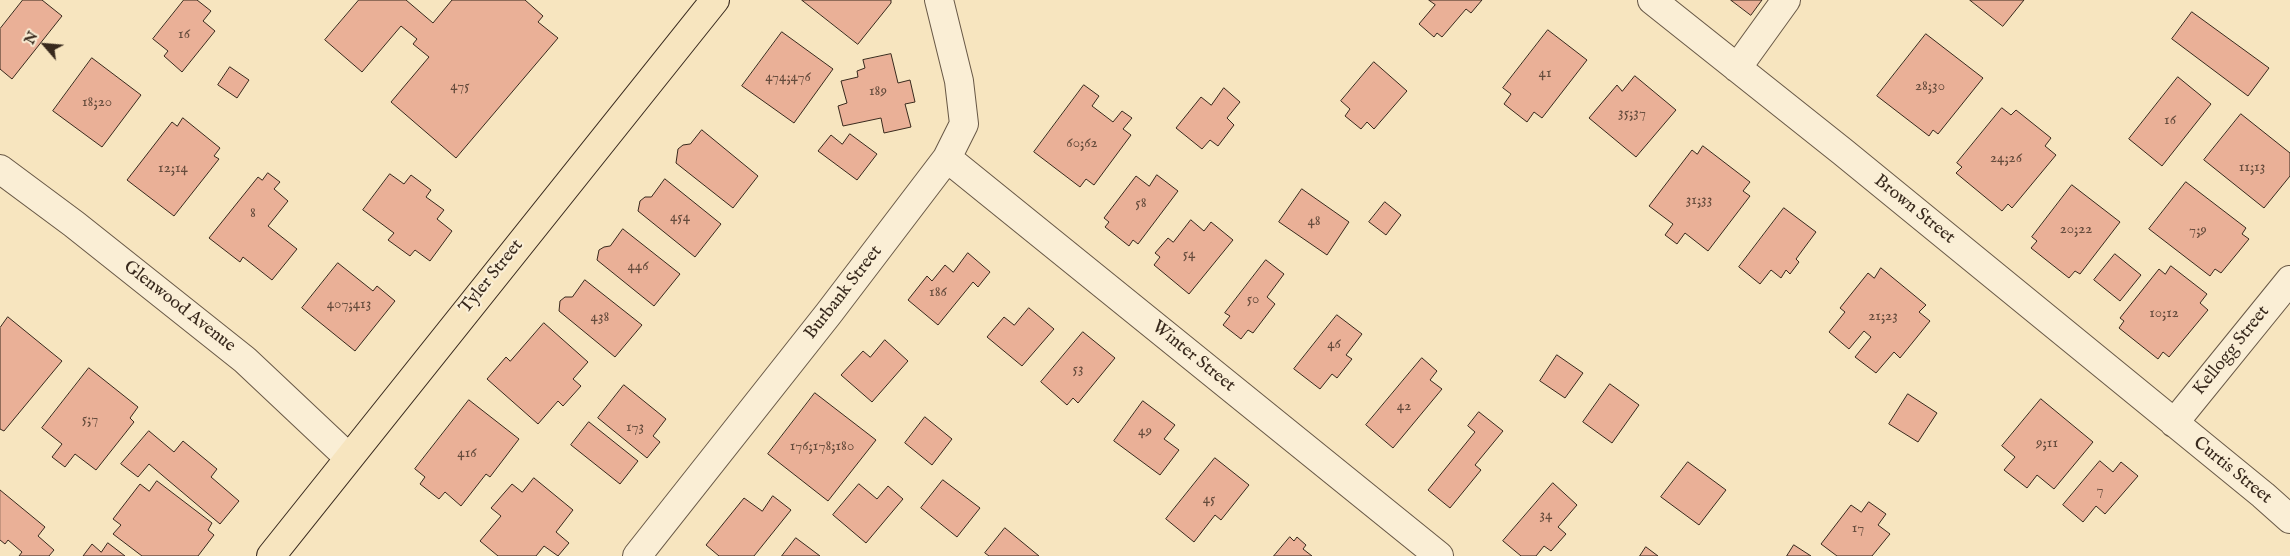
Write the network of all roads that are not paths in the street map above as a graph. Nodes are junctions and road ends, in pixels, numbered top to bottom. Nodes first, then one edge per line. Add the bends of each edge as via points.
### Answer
1 (714, 0) edge
2 (939, 0) edge
3 (1652, 0) edge
4 (1786, 0) edge
5 (1737, 68) junction
6 (947, 158) junction
7 (0, 169) edge
8 (2290, 280) edge
9 (2174, 423) junction
10 (348, 457) junction
11 (2290, 519) edge
12 (644, 553) edge
13 (271, 556) edge
14 (1439, 556) edge

1 - 10 main road, Tyler Street
2 - 6 street, Burbank Street via 959,81 964,124
3 - 5 street, Brown Street
4 - 5 street
5 - 9 street, Brown Street
6 - 12 street, Burbank Street
6 - 14 street, Winter Street
7 - 10 street, Glenwood Avenue via 245,360
8 - 9 street, Kellogg Street
9 - 11 street, Curtis Street
10 - 13 main road, Tyler Street

